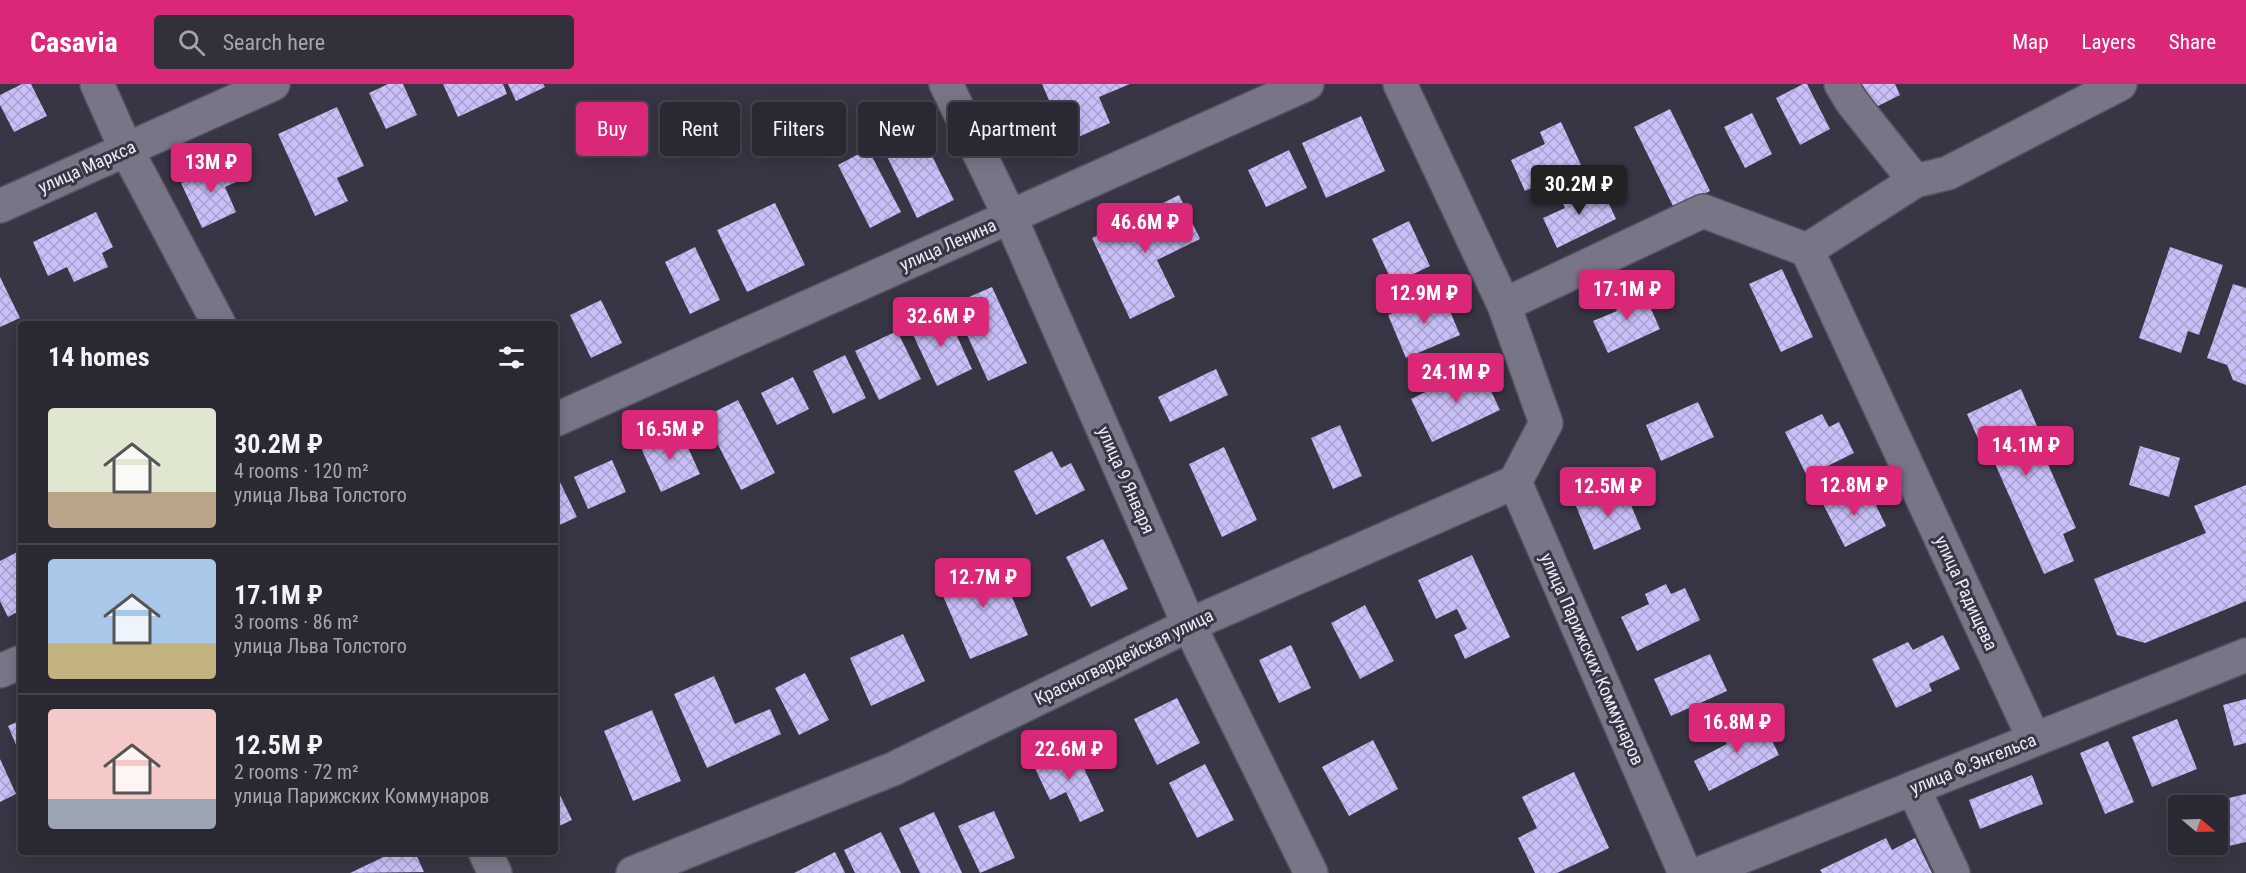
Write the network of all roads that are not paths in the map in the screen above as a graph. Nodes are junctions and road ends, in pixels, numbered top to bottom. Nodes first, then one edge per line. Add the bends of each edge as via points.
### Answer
1 (97, 84) edge
2 (273, 84) edge
3 (946, 84) edge
4 (1307, 84) edge
5 (1400, 84) edge
6 (1841, 84) edge
7 (2120, 84) edge
8 (126, 149) junction
9 (1915, 181) junction
10 (0, 206) edge
11 (1010, 217) junction
12 (1807, 250) junction
13 (1504, 305) junction
14 (217, 321) edge
15 (558, 419) edge
16 (1515, 482) junction
17 (1189, 625) junction
18 (2246, 656) edge
19 (18, 663) edge
20 (0, 671) edge
21 (2034, 740) junction
22 (1913, 788) junction
23 (486, 855) edge
24 (495, 873) edge
25 (633, 873) edge
26 (1311, 873) edge
27 (1685, 873) edge
28 (1701, 873) edge
29 (1953, 873) edge

1 - 8 street
2 - 8 street, улица Маркса
3 - 11 street, улица 9 Января
4 - 11 street, улица Ленина
5 - 13 street
6 - 9 street
7 - 9 street via 1948,173
8 - 10 street, улица Маркса
8 - 14 street
9 - 12 street
11 - 15 street, улица Ленина
11 - 17 street, улица 9 Января
12 - 13 street via 1704,210
12 - 21 street, улица Радищева
13 - 16 street via 1546,423
16 - 17 street, Красногвардейская улица
16 - 27 street, улица Парижских Коммунаров
17 - 25 street, Красногвардейская улица via 893,769
17 - 26 street, улица 9 Января
18 - 21 street, улица Ф.Энгельса
19 - 20 street
21 - 22 street, улица Ф.Энгельса
22 - 28 street, улица Ф.Энгельса
22 - 29 street
23 - 24 street

